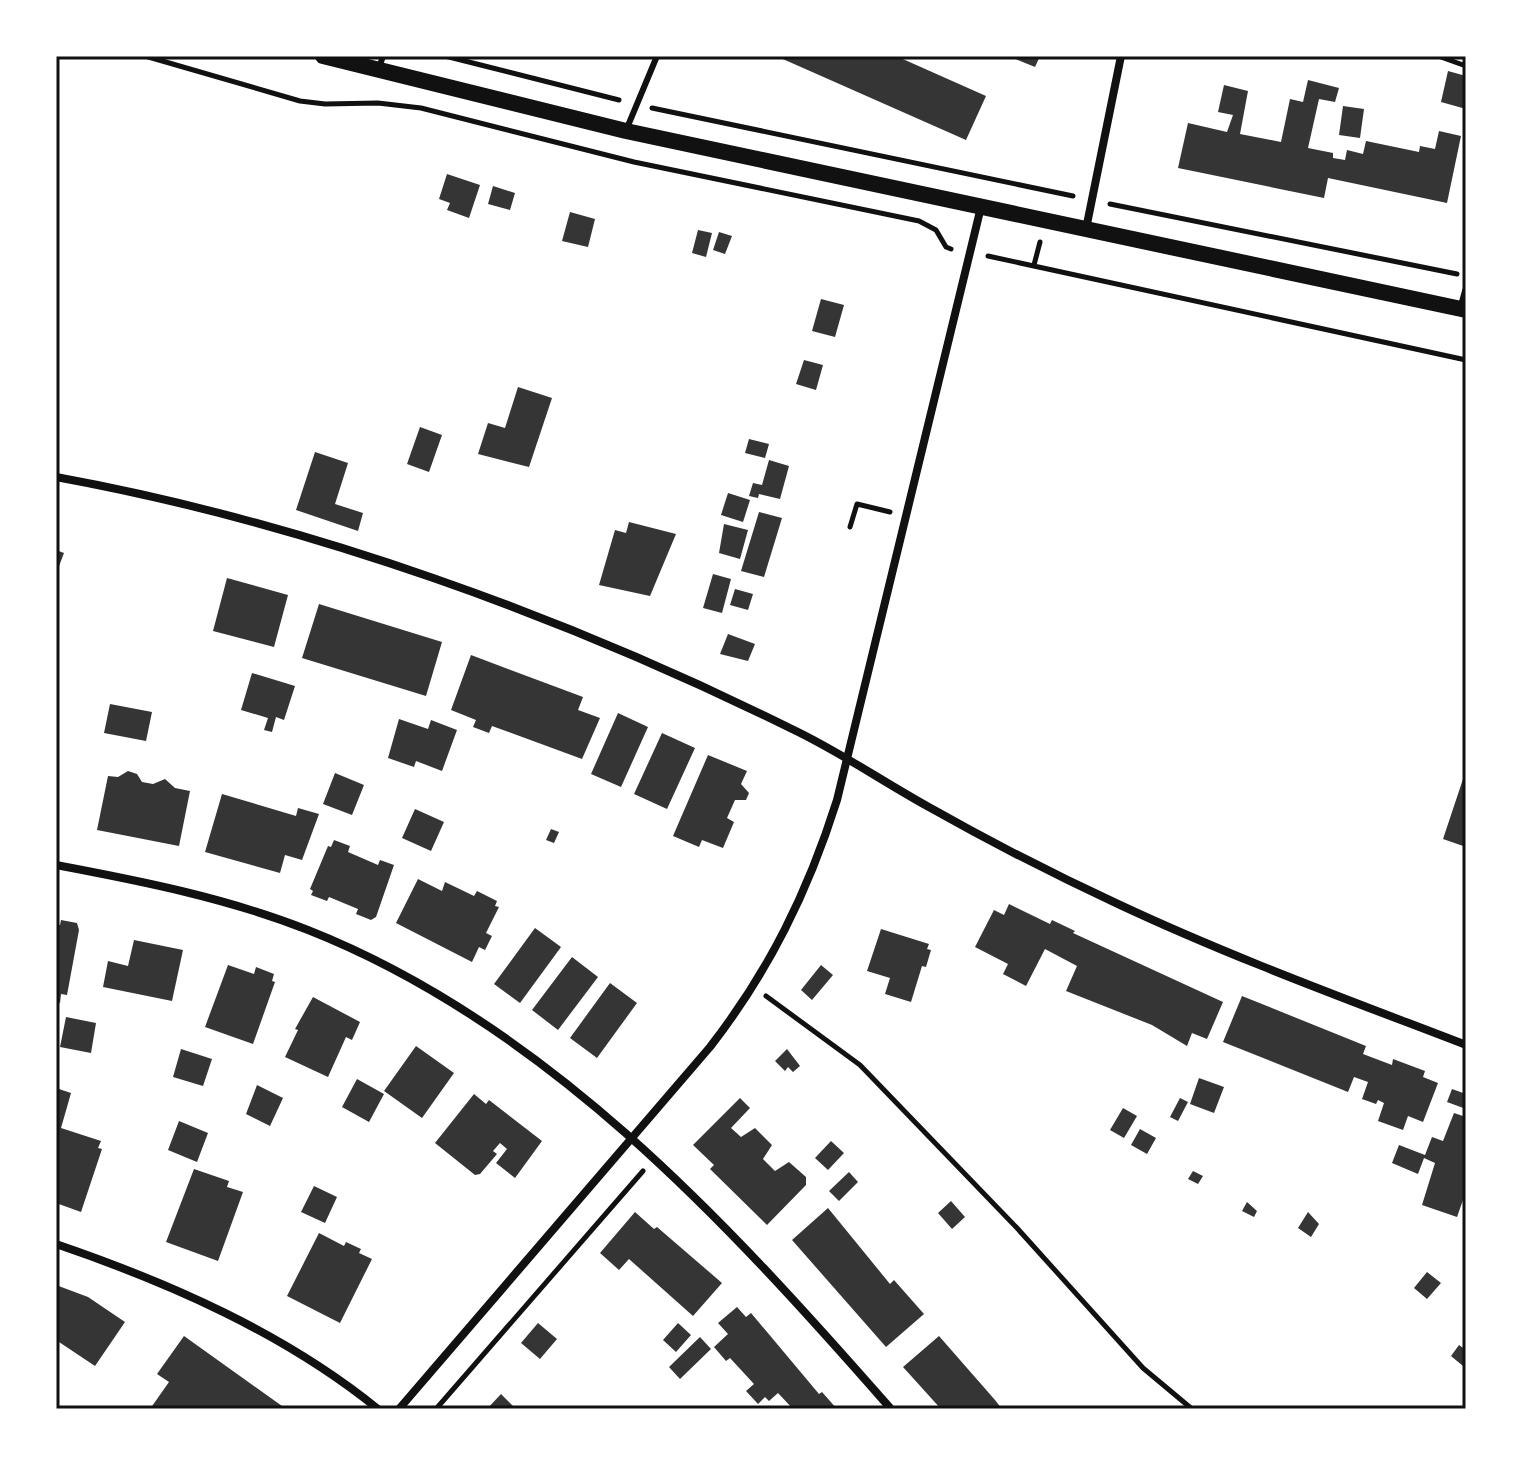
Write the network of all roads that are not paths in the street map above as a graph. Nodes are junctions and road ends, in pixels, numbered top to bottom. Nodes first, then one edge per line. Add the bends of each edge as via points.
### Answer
1 (323, 56) edge
2 (657, 56) edge
3 (1121, 56) edge
4 (380, 64) edge
5 (626, 131) junction
6 (981, 207) junction
7 (1086, 229) junction
8 (1466, 291) edge
9 (1464, 310) edge
10 (56, 477) edge
11 (848, 759) junction
12 (56, 865) edge
13 (1466, 1045) edge
14 (633, 1138) junction
15 (56, 1244) edge
16 (378, 1409) edge
17 (399, 1409) edge
18 (891, 1409) edge

1 - 4 main road
2 - 5 lane
3 - 7 street
4 - 5 main road
5 - 6 main road
6 - 7 main road
6 - 11 street
7 - 9 main road
8 - 9 street
10 - 11 street via 208,509 439,582 685,677
11 - 13 street via 1020,857 1120,905
11 - 14 street via 818,857 774,956 717,1038
12 - 14 street via 228,903 378,961 481,1023
14 - 17 street
14 - 18 street via 759,1260
15 - 16 street via 247,1324 345,1382

